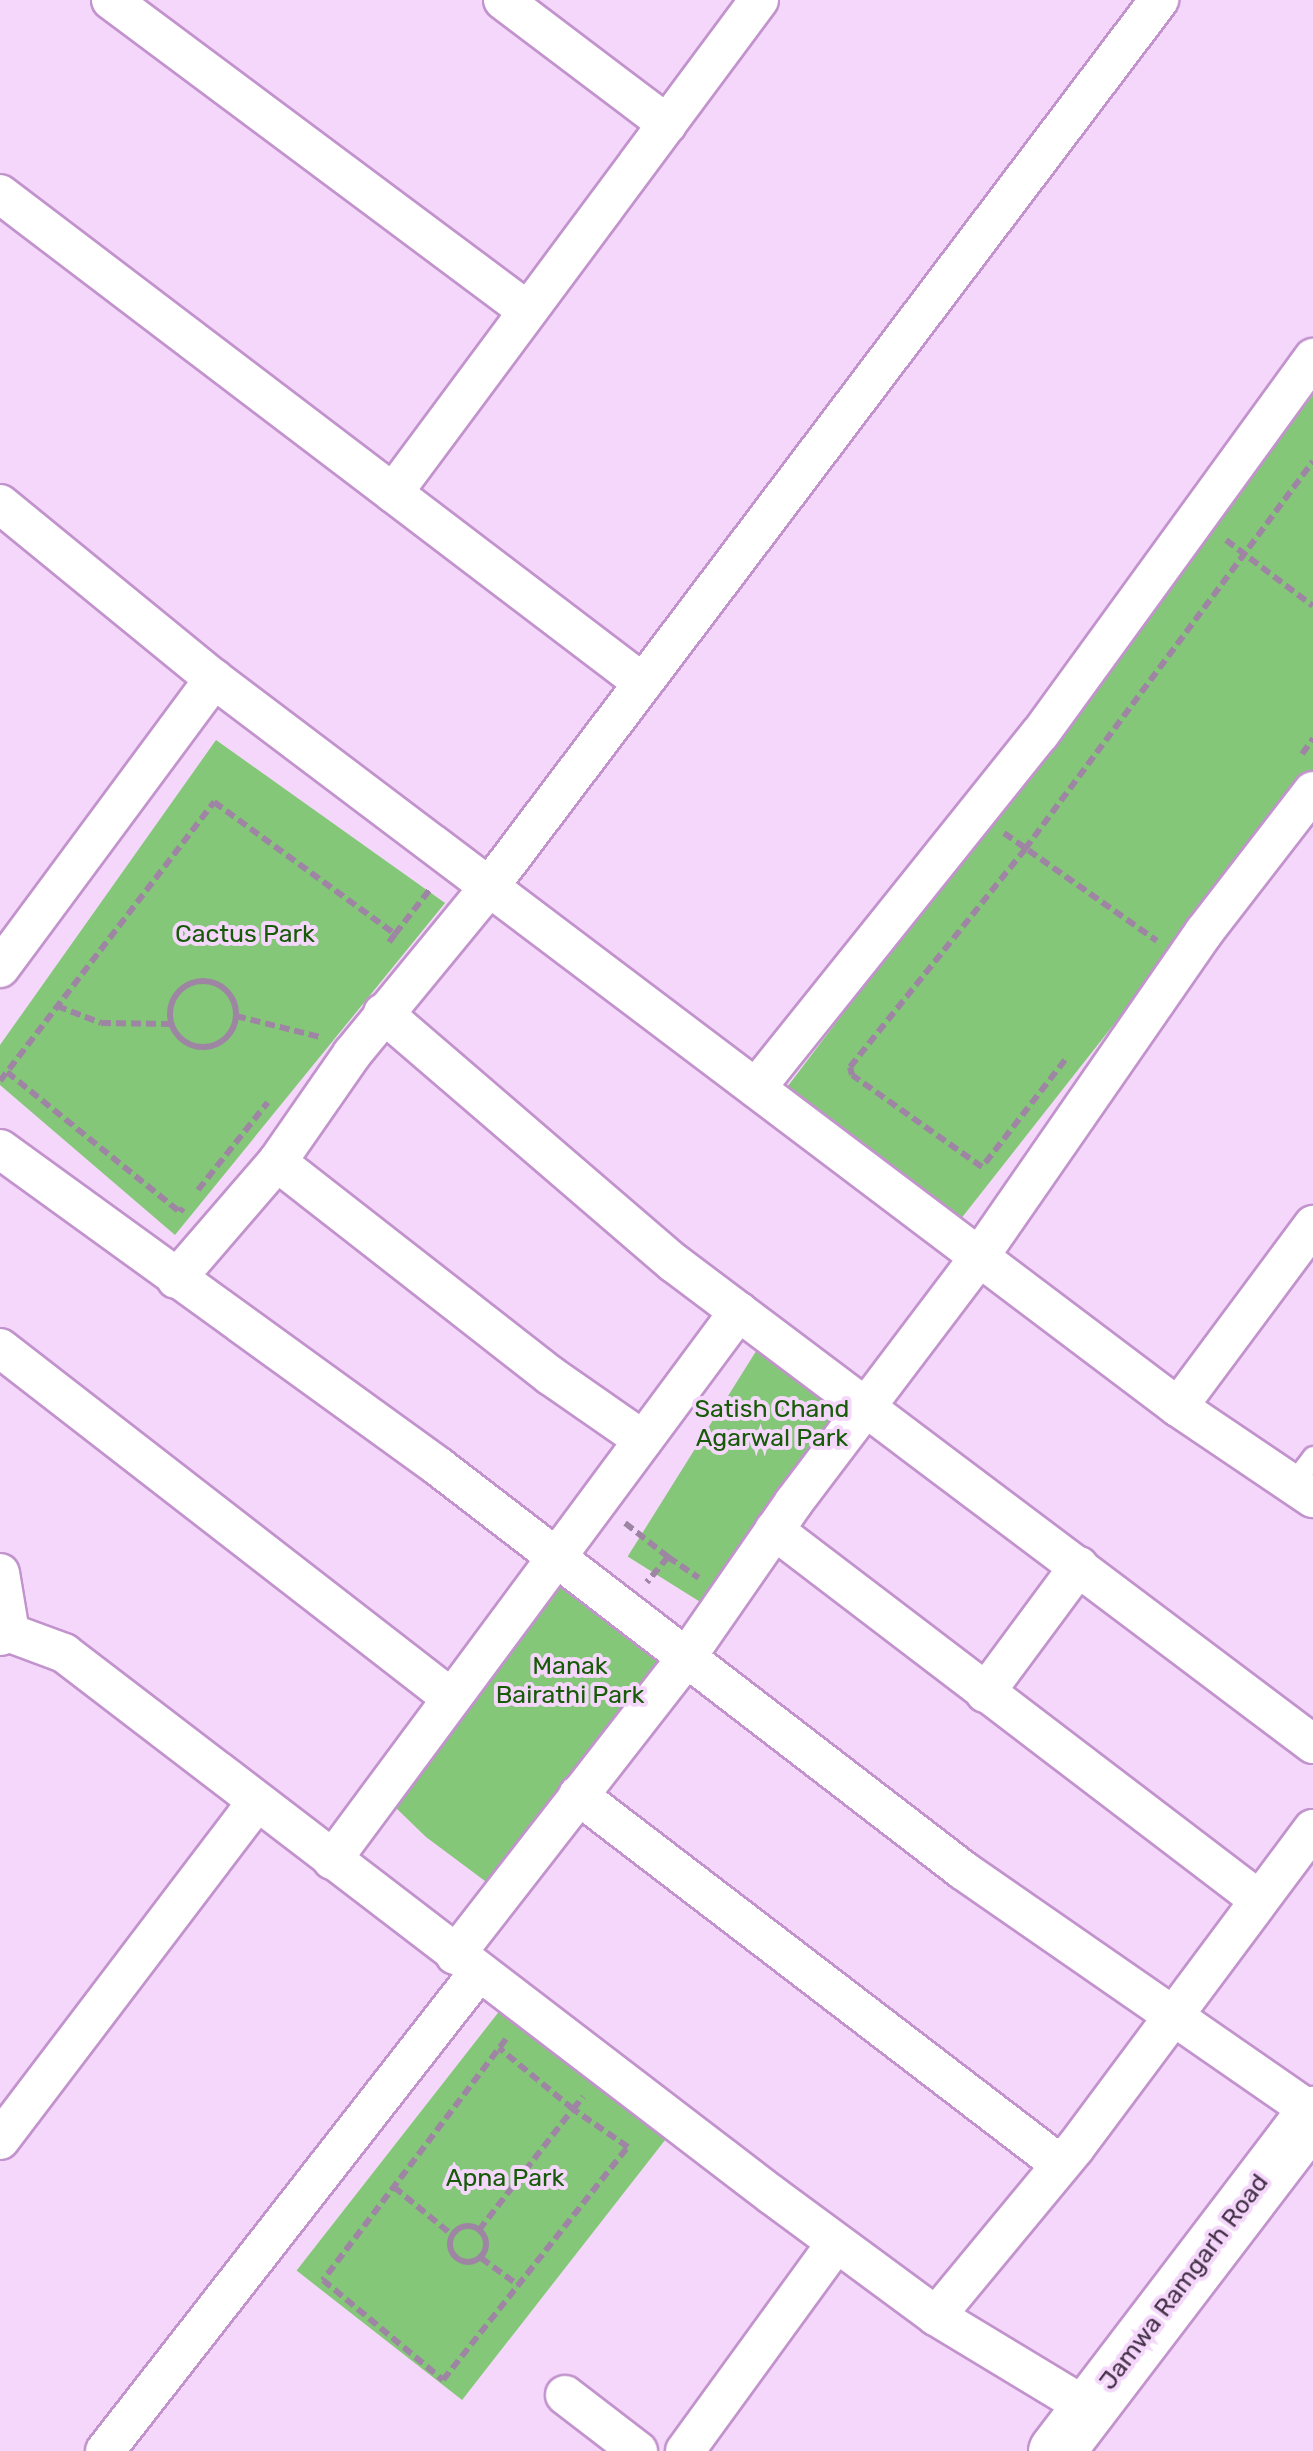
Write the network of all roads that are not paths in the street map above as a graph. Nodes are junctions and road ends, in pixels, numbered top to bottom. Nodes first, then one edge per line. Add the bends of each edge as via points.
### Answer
1 (111, 0) edge
2 (503, 0) edge
3 (759, 0) edge
4 (1158, 0) edge
5 (667, 124) junction
6 (0, 194) edge
7 (528, 311) junction
8 (1313, 358) edge
9 (393, 493) junction
10 (0, 504) edge
11 (214, 680) junction
12 (643, 682) junction
13 (1301, 780) edge
14 (488, 886) junction
15 (0, 968) edge
16 (383, 1013) junction
17 (756, 1088) junction
18 (0, 1149) edge
19 (277, 1162) junction
20 (1313, 1225) edge
21 (980, 1258) junction
22 (176, 1279) junction
23 (739, 1312) junction
24 (0, 1348) edge
25 (867, 1406) junction
26 (1178, 1407) junction
27 (643, 1440) junction
28 (1306, 1480) edge
29 (774, 1530) junction
30 (558, 1560) junction
31 (1080, 1566) junction
32 (0, 1573) edge
33 (5, 1635) edge
34 (686, 1658) junction
35 (984, 1693) junction
36 (450, 1698) junction
37 (1313, 1744) edge
38 (578, 1795) junction
39 (256, 1801) junction
40 (1313, 1829) edge
41 (332, 1860) junction
42 (1259, 1900) junction
43 (466, 1964) junction
44 (1171, 2015) junction
45 (1313, 2113) edge
46 (0, 2140) edge
47 (1061, 2165) junction
48 (836, 2243) junction
49 (936, 2316) junction
50 (565, 2395) dead end
51 (1088, 2408) junction
52 (105, 2451) edge
53 (638, 2451) edge
54 (685, 2451) edge
55 (1056, 2451) edge

1 - 7 street
2 - 5 street
3 - 5 street
4 - 12 street
5 - 7 street
6 - 9 street
7 - 9 street
8 - 17 street via 1040,734
9 - 12 street
10 - 11 street
11 - 14 street
11 - 15 street
12 - 14 street
13 - 21 street
14 - 16 street
14 - 17 street
16 - 19 street
16 - 23 street via 674,1264
17 - 21 street
18 - 22 street
19 - 22 street
19 - 27 street
20 - 26 street
21 - 25 street
21 - 26 street
22 - 30 street
23 - 25 street
23 - 27 street
24 - 36 street
25 - 29 street
25 - 31 street
26 - 28 street
27 - 30 street
29 - 34 street
29 - 35 street
30 - 34 street
30 - 36 street
31 - 35 street
31 - 37 street
32 - 33 street
33 - 39 street via 64,1653
34 - 38 street
34 - 44 street via 964,1871
35 - 42 street
36 - 41 street
38 - 43 street
38 - 47 street
39 - 41 street
39 - 46 street
40 - 42 street
41 - 43 street
42 - 44 street
43 - 48 street
43 - 52 street
44 - 45 street
44 - 47 street
45 - 51 main road, Jamwa Ramgarh Road
47 - 49 street
48 - 49 street
48 - 54 street
49 - 51 street
50 - 53 street
51 - 55 main road, Jamwa Ramgarh Road

